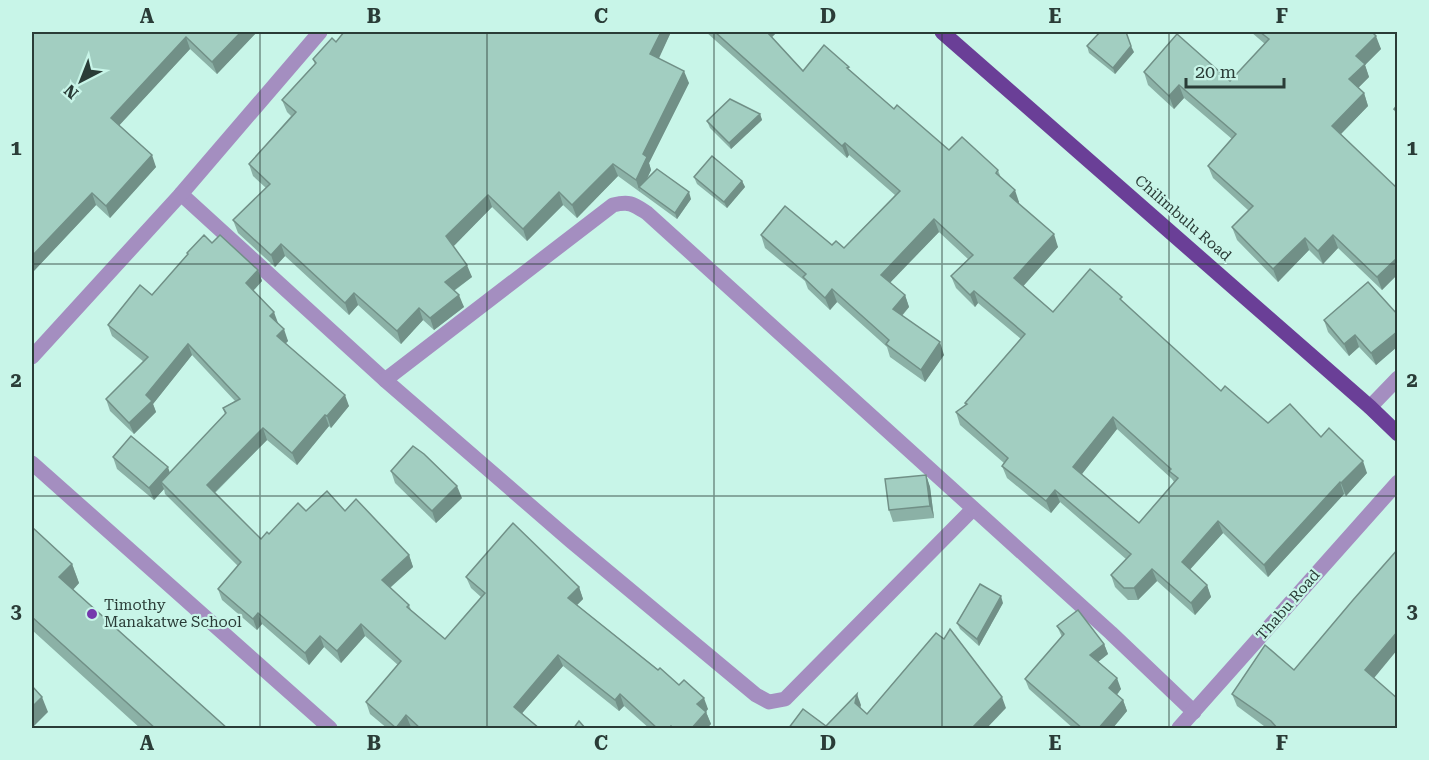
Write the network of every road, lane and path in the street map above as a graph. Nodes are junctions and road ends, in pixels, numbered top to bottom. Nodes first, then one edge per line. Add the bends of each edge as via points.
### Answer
1 (320, 32) edge
2 (942, 32) edge
3 (180, 194) junction
4 (32, 357) edge
5 (1398, 378) edge
6 (385, 380) junction
7 (1370, 407) junction
8 (1398, 434) edge
9 (32, 463) edge
10 (1398, 482) edge
11 (974, 509) junction
12 (1194, 712) junction
13 (330, 729) edge
14 (1179, 729) edge

1 - 3 street
2 - 7 main road, Chilimbulu Road
3 - 4 street
3 - 6 street
5 - 7 street
6 - 11 street via 613,206 634,204
6 - 11 street via 580,549 769,702 785,699
7 - 8 main road, Chilimbulu Road
9 - 13 street
10 - 12 street, Thabu Road
11 - 12 street
12 - 14 street, Thabu Road

